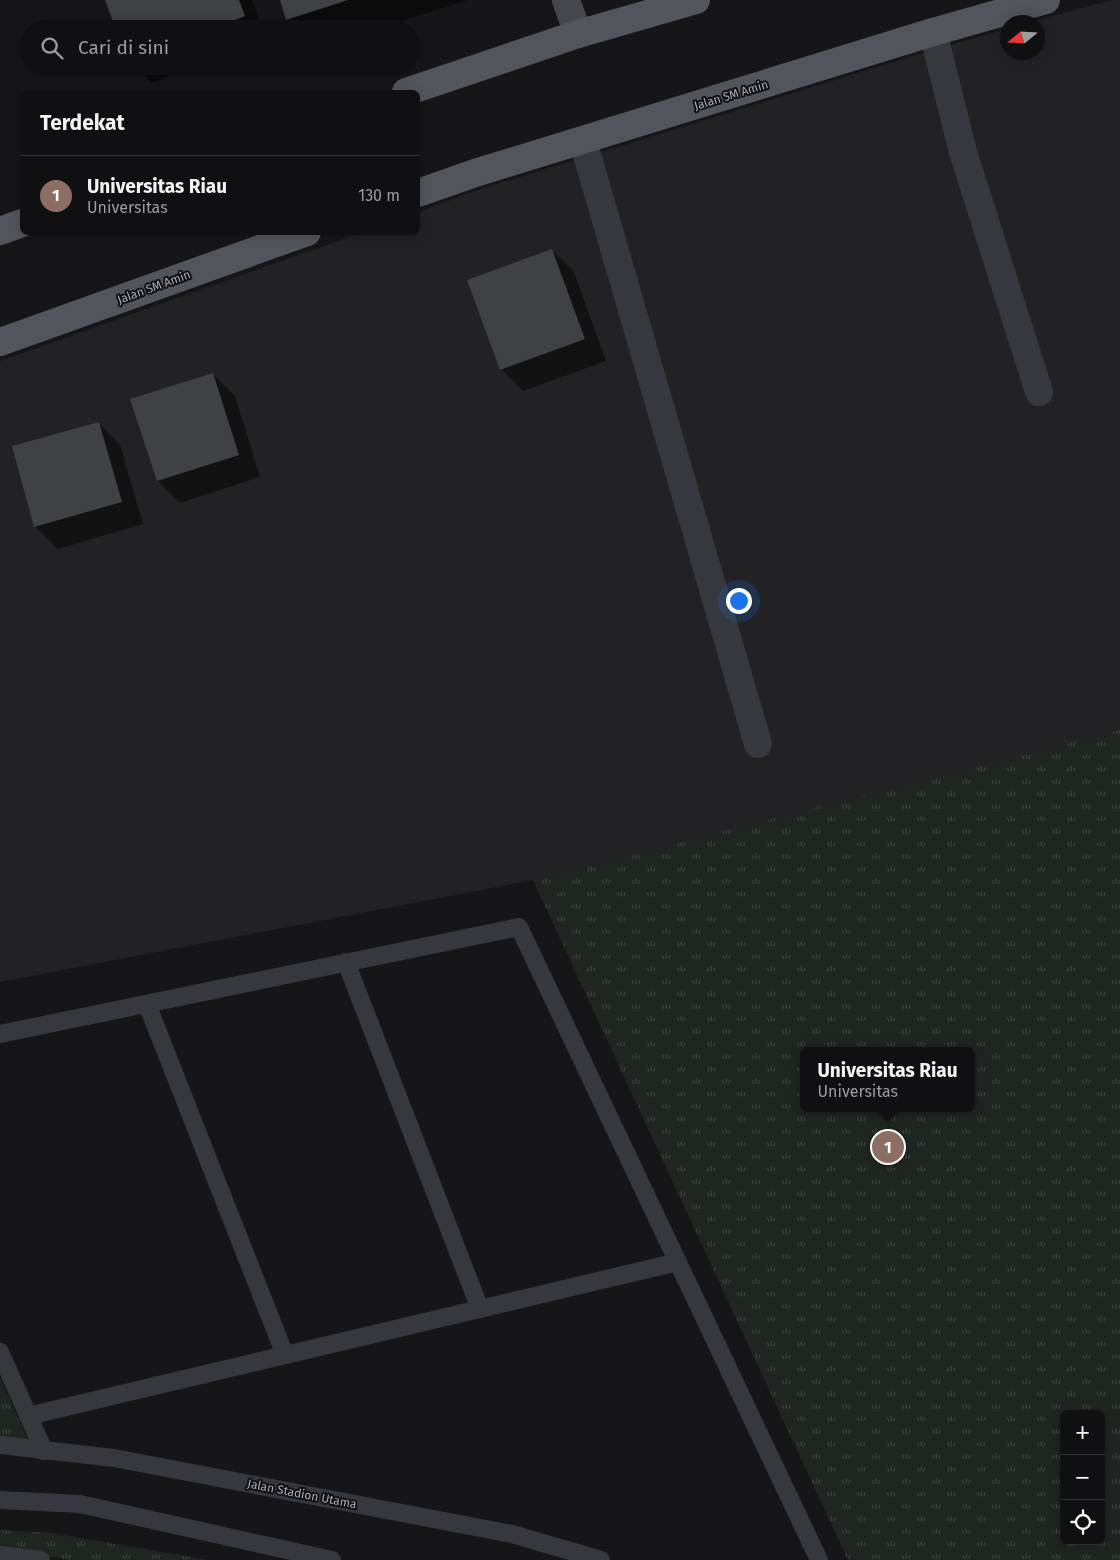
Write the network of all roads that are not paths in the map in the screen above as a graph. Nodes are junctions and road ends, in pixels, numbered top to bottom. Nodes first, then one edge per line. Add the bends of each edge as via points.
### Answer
1 (566, 0) edge
2 (696, 0) edge
3 (1046, 0) edge
4 (933, 32) junction
5 (578, 34) junction
6 (412, 90) edge
7 (583, 141) junction
8 (420, 192) edge
9 (20, 224) edge
10 (0, 231) edge
11 (299, 235) edge
12 (0, 342) edge
13 (1039, 392) dead end
14 (758, 744) dead end
15 (346, 962) junction
16 (147, 1004) junction
17 (0, 1034) edge
18 (678, 1262) junction
19 (480, 1309) junction
20 (0, 1352) edge
21 (284, 1355) junction
22 (28, 1416) junction
23 (0, 1445) edge
24 (44, 1451) junction
25 (0, 1500) edge
26 (0, 1555) edge
27 (280, 1555) edge
28 (41, 1560) edge
29 (332, 1560) edge
30 (601, 1560) edge
31 (819, 1560) edge

1 - 5 main road
2 - 5 main road
3 - 4 main road, Jalan SM Amin
4 - 7 main road, Jalan SM Amin
4 - 13 street via 962,152
5 - 6 main road
7 - 8 main road, Jalan SM Amin
7 - 14 street
9 - 10 main road
11 - 12 main road, Jalan SM Amin
15 - 16 lane
15 - 18 lane via 519,927
15 - 19 lane
16 - 17 lane
16 - 21 lane
18 - 19 lane
18 - 31 lane
19 - 21 lane
20 - 22 lane
21 - 22 lane
22 - 24 lane
23 - 24 lane, Jalan Stadion Utama
24 - 30 lane, Jalan Stadion Utama via 114,1458 483,1528
25 - 27 lane via 80,1504
26 - 28 lane
27 - 29 lane

